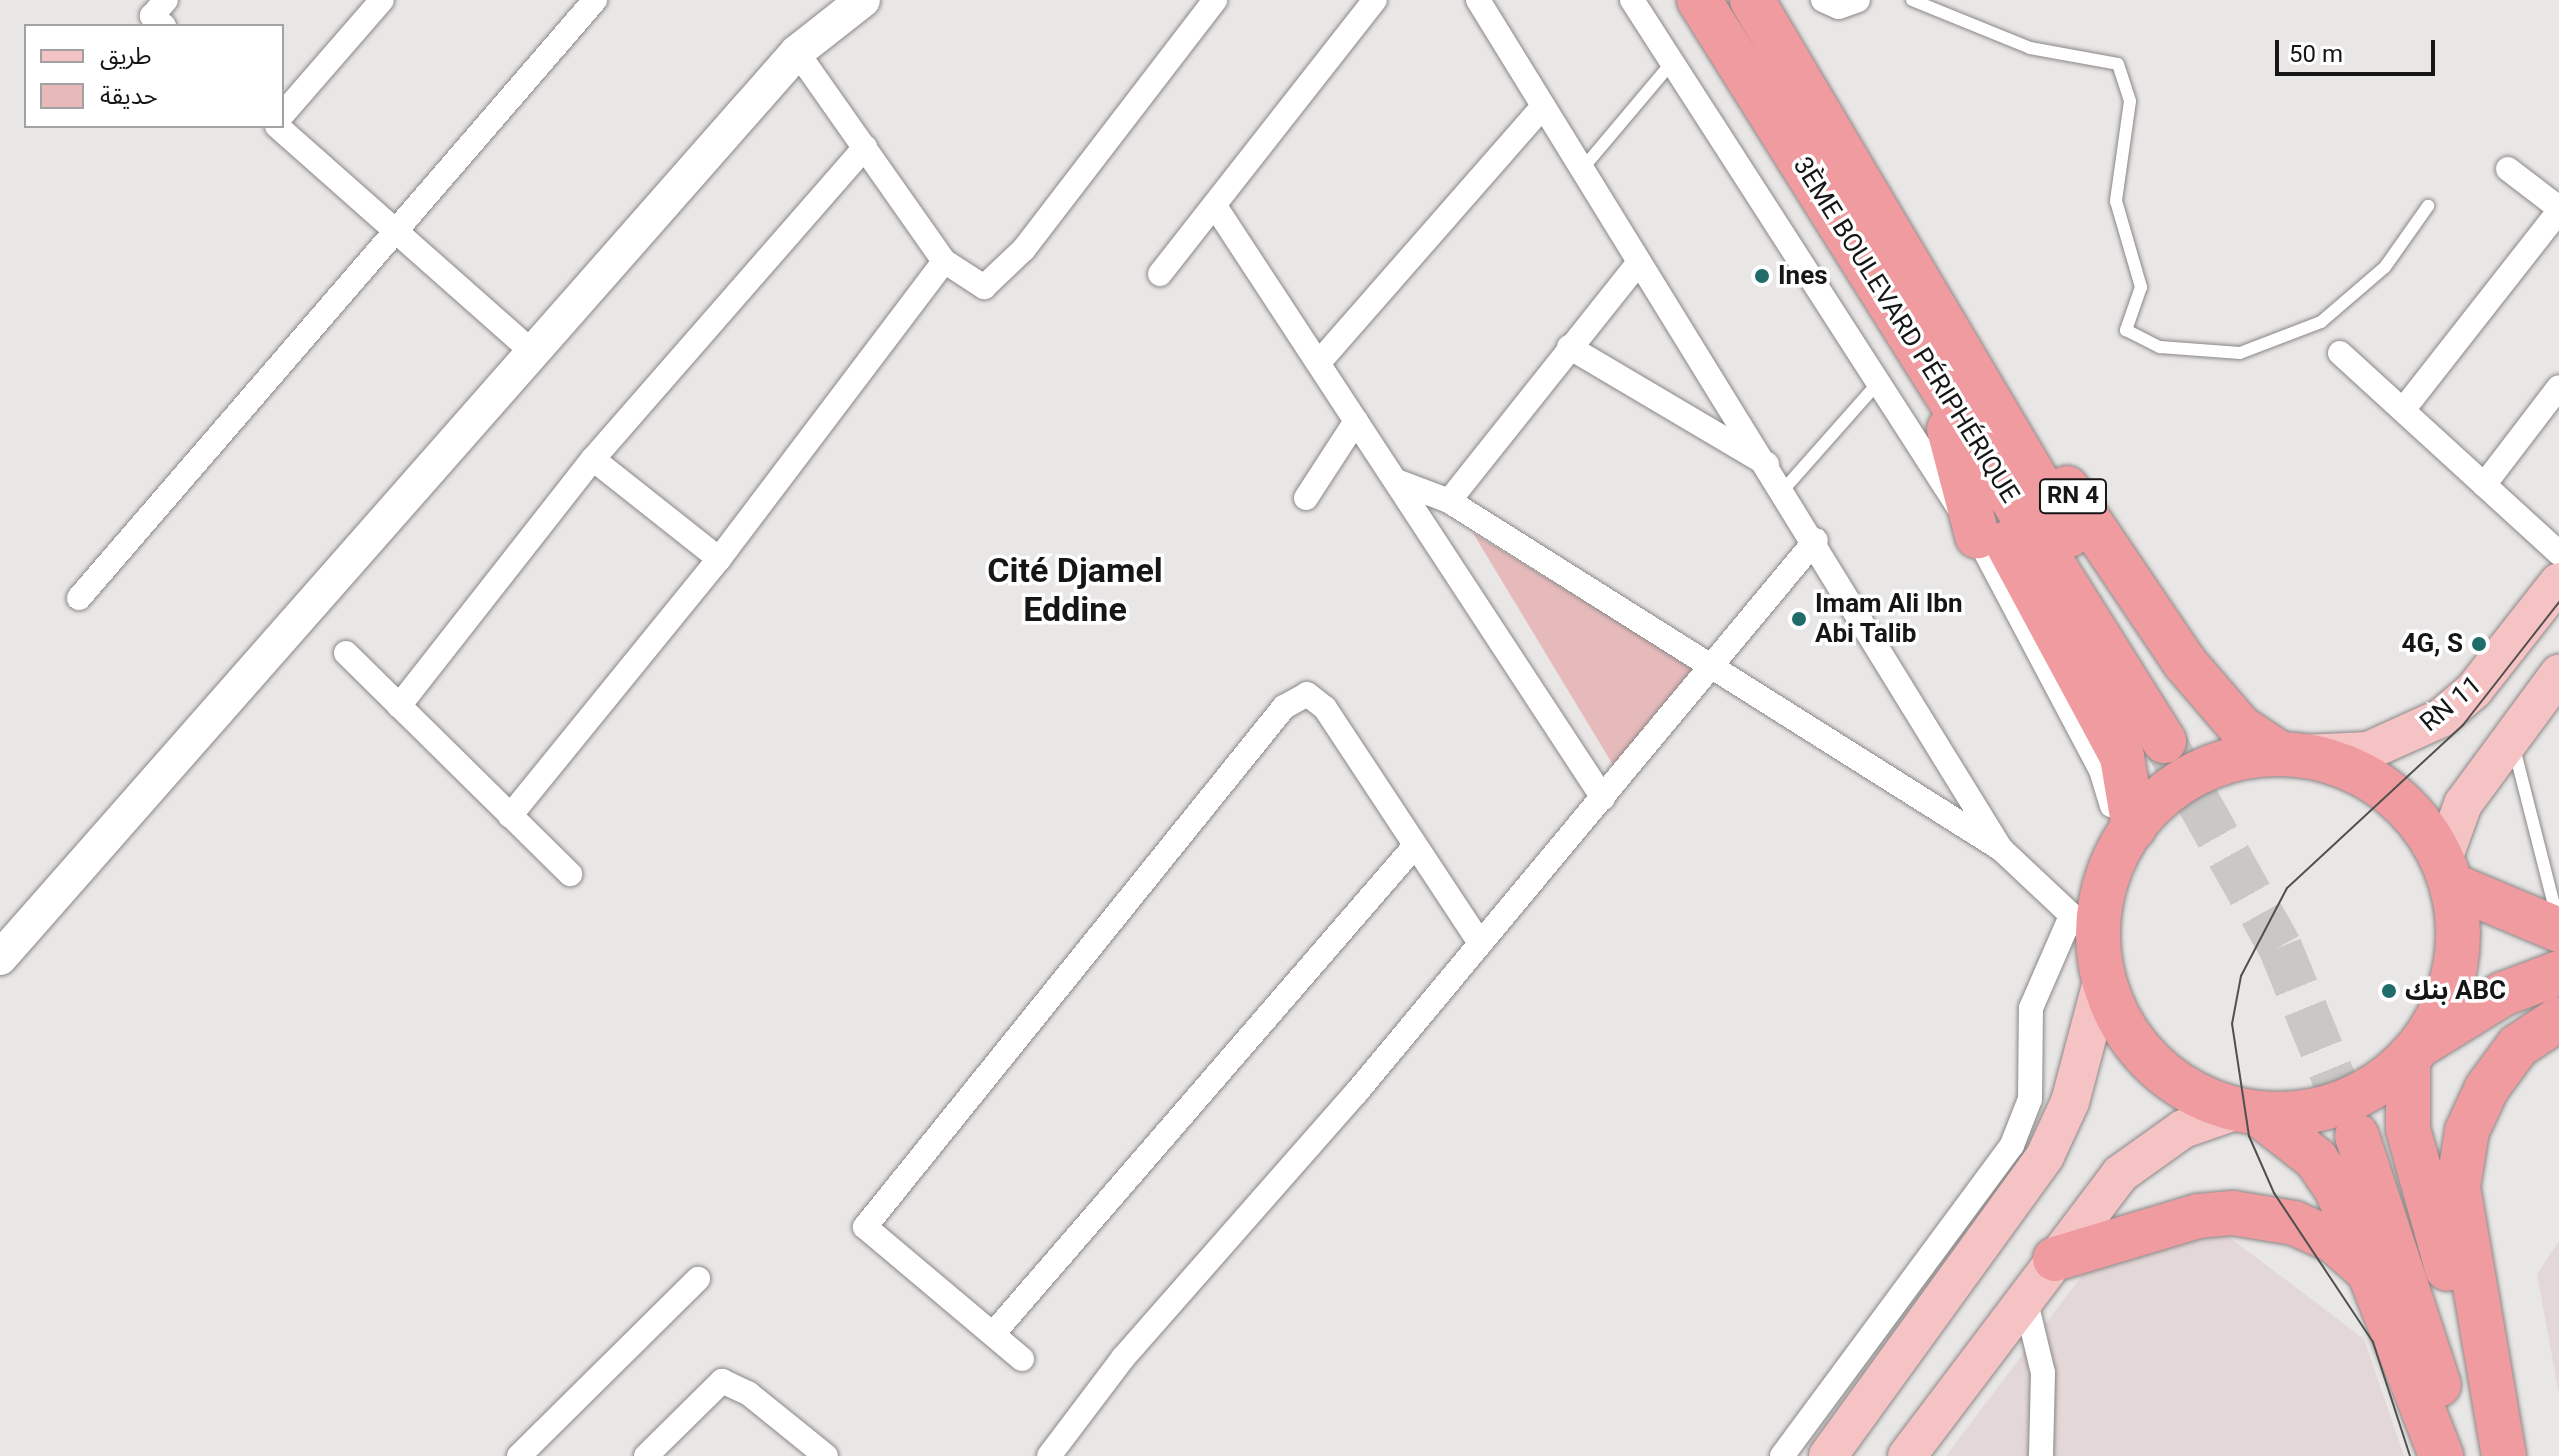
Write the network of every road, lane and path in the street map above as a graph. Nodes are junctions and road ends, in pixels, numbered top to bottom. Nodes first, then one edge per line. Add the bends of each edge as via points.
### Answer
1 (166, 0) edge
2 (382, 0) edge
3 (595, 0) edge
4 (861, 0) edge
5 (1215, 0) edge
6 (1375, 0) edge
7 (1478, 0) edge
8 (1632, 0) edge
9 (1699, 0) edge
10 (1752, 0) edge
11 (1823, 0) edge
12 (1858, 0) edge
13 (1912, 0) edge
14 (162, 24) edge
15 (797, 52) junction
16 (1673, 61) junction
17 (1543, 106) junction
18 (284, 113) edge
19 (279, 128) edge
20 (865, 147) junction
21 (1583, 168) junction
22 (2508, 169) dead end
23 (1215, 206) junction
24 (2428, 206) dead end
25 (2559, 210) edge
26 (1888, 220) junction
27 (394, 229) junction
28 (944, 261) junction
29 (1638, 263) junction
30 (1160, 274) dead end
31 (1569, 347) junction
32 (534, 353) junction
33 (2340, 353) dead end
34 (1924, 359) junction
35 (1321, 360) junction
36 (1876, 385) junction
37 (2559, 387) edge
38 (2403, 410) junction
39 (1356, 421) junction
40 (1949, 429) junction
41 (593, 459) junction
42 (1779, 478) junction
43 (1399, 482) junction
44 (2484, 485) junction
45 (1306, 498) dead end
46 (1449, 501) junction
47 (1977, 536) junction
48 (1816, 540) junction
49 (2559, 553) edge
50 (719, 559) junction
51 (2559, 582) edge
52 (79, 598) dead end
53 (346, 653) dead end
54 (1717, 665) junction
55 (2559, 674) edge
56 (399, 706) junction
57 (2511, 738) junction
58 (2291, 754) junction
59 (1603, 798) junction
60 (510, 816) junction
61 (2129, 835) junction
62 (1414, 847) junction
63 (2001, 849) junction
64 (2447, 872) junction
65 (570, 874) dead end
66 (2559, 928) edge
67 (1480, 943) junction
68 (2090, 944) junction
69 (0, 958) edge
70 (2559, 973) edge
71 (2559, 1019) edge
72 (2414, 1052) junction
73 (2247, 1112) junction
74 (1999, 1197) junction
75 (2055, 1259) junction
76 (2367, 1270) junction
77 (698, 1279) dead end
78 (2025, 1298) junction
79 (993, 1334) junction
80 (1022, 1359) dead end
81 (519, 1456) edge
82 (646, 1456) edge
83 (826, 1456) edge
84 (1049, 1456) edge
85 (1782, 1456) edge
86 (1828, 1456) edge
87 (1907, 1456) edge
88 (2041, 1456) edge
89 (2441, 1456) edge
90 (2460, 1456) edge
91 (2502, 1456) edge

1 - 14 street via 152,16
2 - 18 street
3 - 27 street
4 - 15 street
5 - 28 street via 998,280 976,285
6 - 23 street
7 - 17 street
8 - 16 street
9 - 34 highway, 3ÈME BOULEVARD PÉRIPHÉRIQUE / RN 4
10 - 26 highway, 3ÈME BOULEVARD PÉRIPHÉRIQUE / RN 4
11 - 12 street via 1839,7
13 - 24 lane via 2030,48 2118,64 2130,101 2116,201 2141,287 2126,330 2160,347 2240,353 2321,322 2385,267
15 - 20 street
15 - 32 street
16 - 21 lane
16 - 36 street
17 - 21 street
17 - 35 street
19 - 27 street
20 - 28 street
20 - 41 street
21 - 29 street
22 - 25 street
23 - 30 street
23 - 35 street
25 - 38 street
26 - 34 highway, 3ÈME BOULEVARD PÉRIPHÉRIQUE / RN 4 via 2176,737
26 - 58 highway, RN 4 via 2185,663 2240,727
27 - 32 street
27 - 52 street
28 - 50 street
29 - 31 street
29 - 42 street
31 - 42 street
31 - 46 street
32 - 69 street
33 - 38 street
34 - 40 highway, RN 4
35 - 39 street
36 - 42 lane
36 - 47 street
37 - 44 street
38 - 44 street
39 - 43 street
39 - 45 street
40 - 47 highway
40 - 61 highway, RN 4 via 2122,757
41 - 50 street
41 - 56 street
42 - 48 street
43 - 46 street
43 - 59 street
44 - 49 street
46 - 54 street
47 - 61 street via 2101,770
48 - 54 street
48 - 63 street
50 - 60 street
51 - 58 main road, RN 11 via 2474,690 2441,718 2368,751
53 - 56 street
54 - 59 street
54 - 63 street
55 - 57 main road
56 - 60 street
57 - 64 main road via 2463,804
57 - 66 lane
58 - 61 highway via 2212,765 2182,781
58 - 64 highway via 2337,763 2389,792 2418,819
59 - 67 street
60 - 65 street
61 - 68 highway via 2101,900
62 - 67 street
62 - 79 street
62 - 79 street via 1325,708 1307,694 1284,707 865,1227
63 - 68 street
64 - 66 highway
64 - 72 highway via 2455,963 2438,1017
67 - 84 street via 1123,1358
68 - 73 highway via 2138,1049 2200,1097
68 - 74 main road via 2070,1102
68 - 74 street via 2031,1008 2030,1099
70 - 72 highway via 2503,994
71 - 91 highway via 2518,1046 2487,1088 2467,1131 2458,1187
72 - 73 highway via 2337,1104
72 - 91 highway via 2415,1158
73 - 75 main road via 2207,1118 2147,1152 2120,1174
73 - 76 highway via 2323,1169
74 - 85 street
74 - 86 main road
75 - 76 highway via 2198,1216 2233,1213 2294,1223 2334,1241
75 - 78 main road
76 - 89 highway
77 - 81 street
78 - 87 main road
78 - 88 street via 2043,1373
79 - 80 street
82 - 83 street via 722,1381 748,1393
90 - 91 highway via 2368,1132

